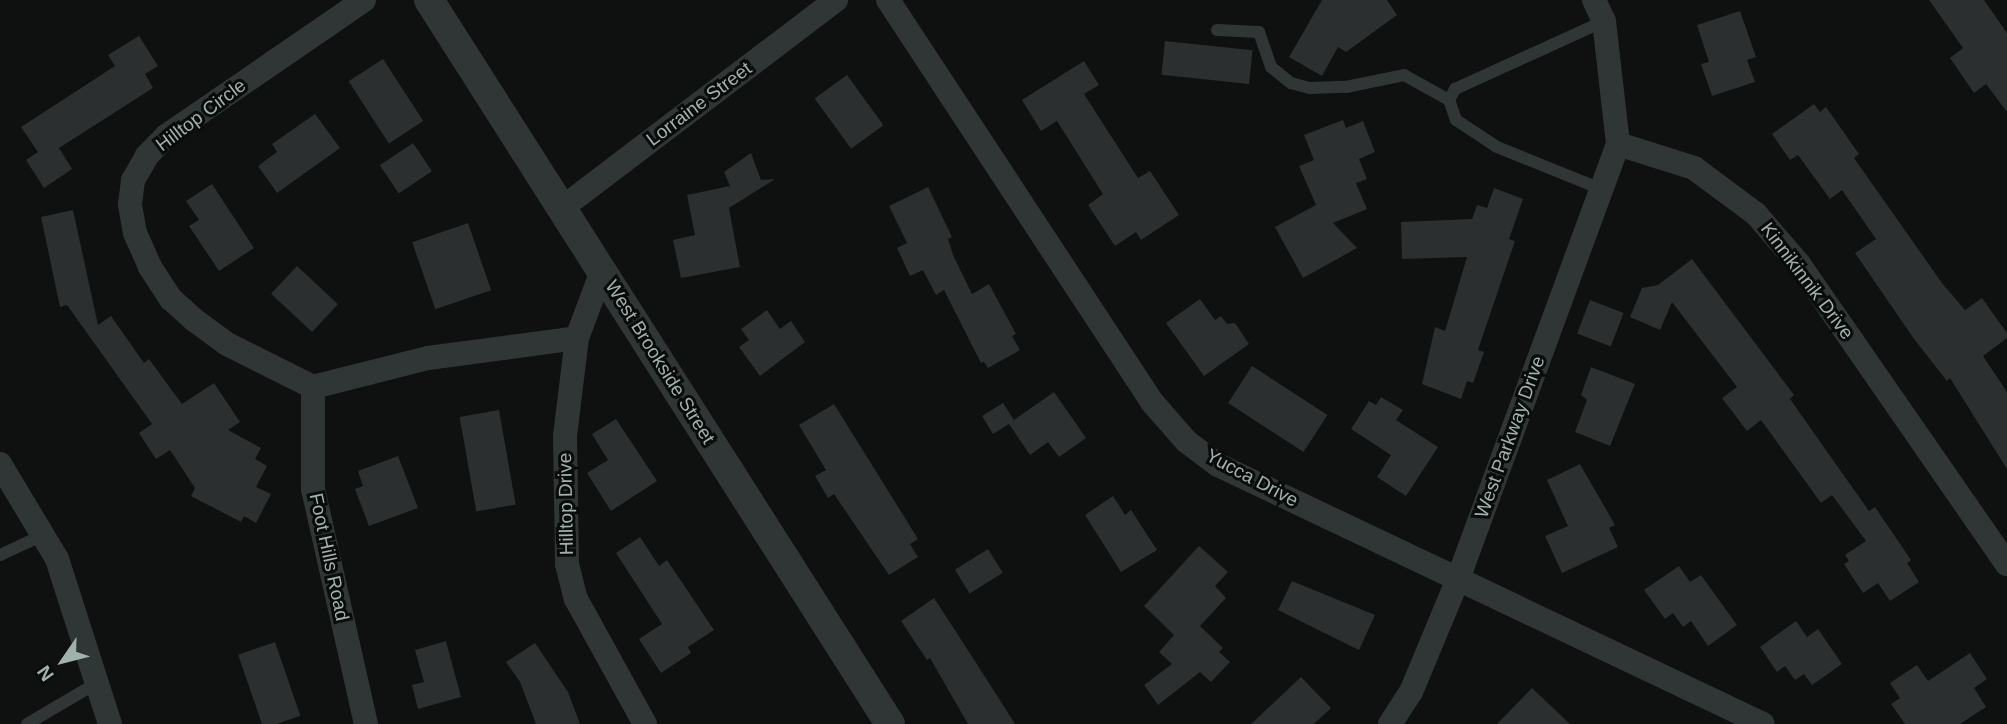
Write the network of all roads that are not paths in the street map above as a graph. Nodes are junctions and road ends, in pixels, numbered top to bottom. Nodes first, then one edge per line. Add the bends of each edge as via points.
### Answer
1 (364, 0) edge
2 (429, 0) edge
3 (836, 0) edge
4 (888, 0) edge
5 (1599, 10) edge
6 (1217, 30) dead end
7 (1449, 100) junction
8 (1618, 144) junction
9 (1601, 189) junction
10 (562, 208) junction
11 (602, 271) junction
12 (577, 338) junction
13 (313, 387) junction
14 (0, 464) edge
15 (43, 535) junction
16 (0, 555) edge
17 (2007, 564) edge
18 (1458, 579) junction
19 (97, 683) junction
20 (34, 722) edge
21 (110, 724) edge
22 (366, 724) edge
23 (645, 724) edge
24 (890, 724) edge
25 (1390, 724) edge
26 (1763, 724) edge

1 - 13 street, Hilltop Circle via 166,136 133,180 130,205 135,233 171,299 228,344
2 - 10 street, West Brookside Street
3 - 10 street, Lorraine Street
4 - 18 street, Yucca Drive via 1152,402 1186,440 1218,465
5 - 7 lane via 1455,89
5 - 8 street
6 - 7 lane via 1259,32 1271,66 1291,83 1310,88 1346,87 1404,75
7 - 9 lane via 1456,120 1497,147
8 - 9 street, West Parkway Drive
8 - 17 street, Kinnikinnik Drive via 1694,168 1727,188 1756,214 1799,264
9 - 18 street, West Parkway Drive
10 - 11 street, West Brookside Street
11 - 12 street, Hilltop Drive
11 - 24 street, West Brookside Street
12 - 13 street via 428,358
12 - 23 street, Hilltop Drive via 565,447 567,564 581,609
13 - 22 street, Foot Hills Road via 313,489
14 - 15 street
15 - 16 lane
15 - 19 street via 57,559
18 - 25 street, West Parkway Drive via 1411,692
18 - 26 street, Yucca Drive
19 - 20 lane
19 - 21 street

